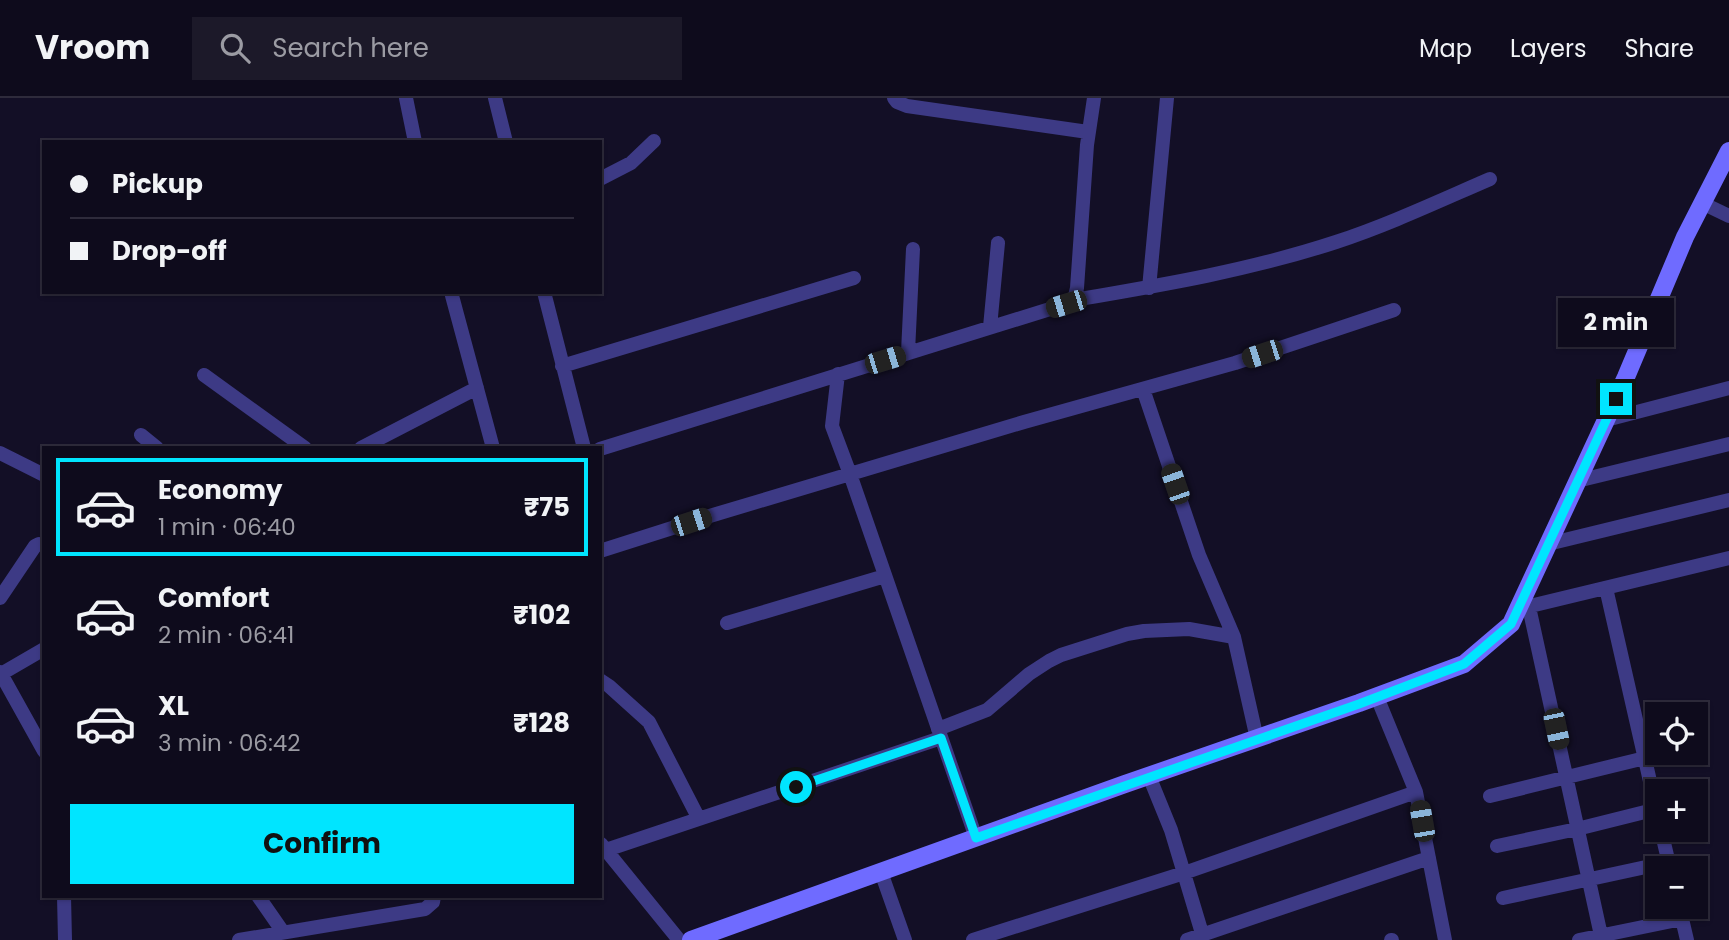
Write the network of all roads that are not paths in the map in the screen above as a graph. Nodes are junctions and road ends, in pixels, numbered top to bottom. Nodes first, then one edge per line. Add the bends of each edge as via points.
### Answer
1 (406, 98) edge
2 (495, 98) edge
3 (894, 98) edge
4 (1094, 98) edge
5 (1167, 98) edge
6 (1088, 132) junction
7 (415, 140) edge
8 (506, 140) edge
9 (654, 141) dead end
10 (1729, 151) edge
11 (602, 178) edge
12 (1490, 179) dead end
13 (1702, 203) junction
14 (1729, 216) edge
15 (998, 243) dead end
16 (913, 249) dead end
17 (854, 278) dead end
18 (1149, 288) junction
19 (452, 294) edge
20 (544, 294) edge
21 (1074, 300) junction
22 (1394, 310) dead end
23 (990, 327) junction
24 (908, 352) junction
25 (562, 366) junction
26 (838, 374) junction
27 (204, 375) dead end
28 (477, 387) junction
29 (1729, 388) edge
30 (1143, 389) junction
31 (1606, 420) junction
32 (141, 435) dead end
33 (1729, 444) edge
34 (155, 446) edge
35 (302, 446) edge
36 (365, 446) edge
37 (492, 446) edge
38 (583, 446) edge
39 (602, 448) edge
40 (0, 453) edge
41 (42, 474) edge
42 (850, 474) junction
43 (1577, 481) junction
44 (1729, 500) edge
45 (1548, 544) junction
46 (42, 545) edge
47 (602, 550) edge
48 (1729, 558) edge
49 (885, 576) junction
50 (1606, 588) junction
51 (0, 597) edge
52 (1523, 608) junction
53 (727, 624) dead end
54 (1234, 637) junction
55 (42, 650) edge
56 (0, 673) edge
57 (602, 681) edge
58 (1377, 697) junction
59 (940, 734) junction
60 (1257, 739) junction
61 (42, 747) edge
62 (1645, 758) joint
63 (1149, 776) junction
64 (1566, 778) junction
65 (1416, 792) junction
66 (1490, 796) dead end
67 (1645, 813) edge
68 (699, 819) junction
69 (1577, 829) junction
70 (976, 838) junction
71 (1497, 846) dead end
72 (603, 847) edge
73 (1429, 858) junction
74 (1645, 870) edge
75 (881, 872) junction
76 (1184, 873) junction
77 (1589, 880) junction
78 (64, 898) edge
79 (259, 898) edge
80 (434, 898) edge
81 (1503, 898) dead end
82 (1661, 919) edge
83 (1682, 919) edge
84 (283, 932) junction
85 (1203, 937) edge
86 (1601, 938) edge
87 (65, 940) edge
88 (239, 940) edge
89 (679, 940) edge
90 (691, 940) edge
91 (905, 940) edge
92 (973, 940) edge
93 (1187, 940) edge
94 (1445, 940) edge
95 (1579, 940) edge
96 (1687, 940) edge

1 - 7 street
2 - 8 street
3 - 6 street via 907,106
4 - 6 street
5 - 18 street
6 - 21 street
9 - 11 street via 631,163
10 - 13 street
12 - 18 street via 1336,242
13 - 14 street
13 - 31 street
15 - 23 street
16 - 24 street
17 - 25 street
18 - 21 street
19 - 28 street
20 - 25 street
21 - 23 street
22 - 30 street
23 - 24 street
24 - 26 street
25 - 38 street
26 - 39 street
26 - 42 street via 832,426
27 - 35 street
28 - 36 street
28 - 37 street
29 - 31 street
30 - 42 street
30 - 54 street via 1199,555
31 - 43 street
32 - 34 street
33 - 43 street
40 - 41 street
42 - 47 street
42 - 49 street
43 - 45 street
44 - 45 street
45 - 52 street
46 - 51 street via 35,546
48 - 50 street
49 - 53 street
49 - 59 street
50 - 52 street
50 - 62 street
52 - 58 street via 1464,664
52 - 64 street
54 - 59 street via 1189,629 1144,631 1061,655 1029,674 987,710
54 - 60 street
55 - 56 street
56 - 61 street
57 - 68 street via 649,722
58 - 60 street
58 - 65 street
59 - 68 street
59 - 70 street
60 - 63 street
62 - 64 street
63 - 70 street
63 - 76 street
64 - 66 street
64 - 69 street
65 - 73 street
65 - 76 street
67 - 69 street
68 - 72 street
69 - 71 street
69 - 77 street
70 - 75 street
72 - 89 street
73 - 85 street
73 - 94 street
74 - 77 street
75 - 90 street
75 - 91 street
76 - 85 street
76 - 92 street
77 - 81 street
77 - 86 street
78 - 87 street
79 - 84 street
80 - 84 street via 425,909
82 - 86 street
83 - 96 street
84 - 88 street
85 - 93 street
86 - 95 street

